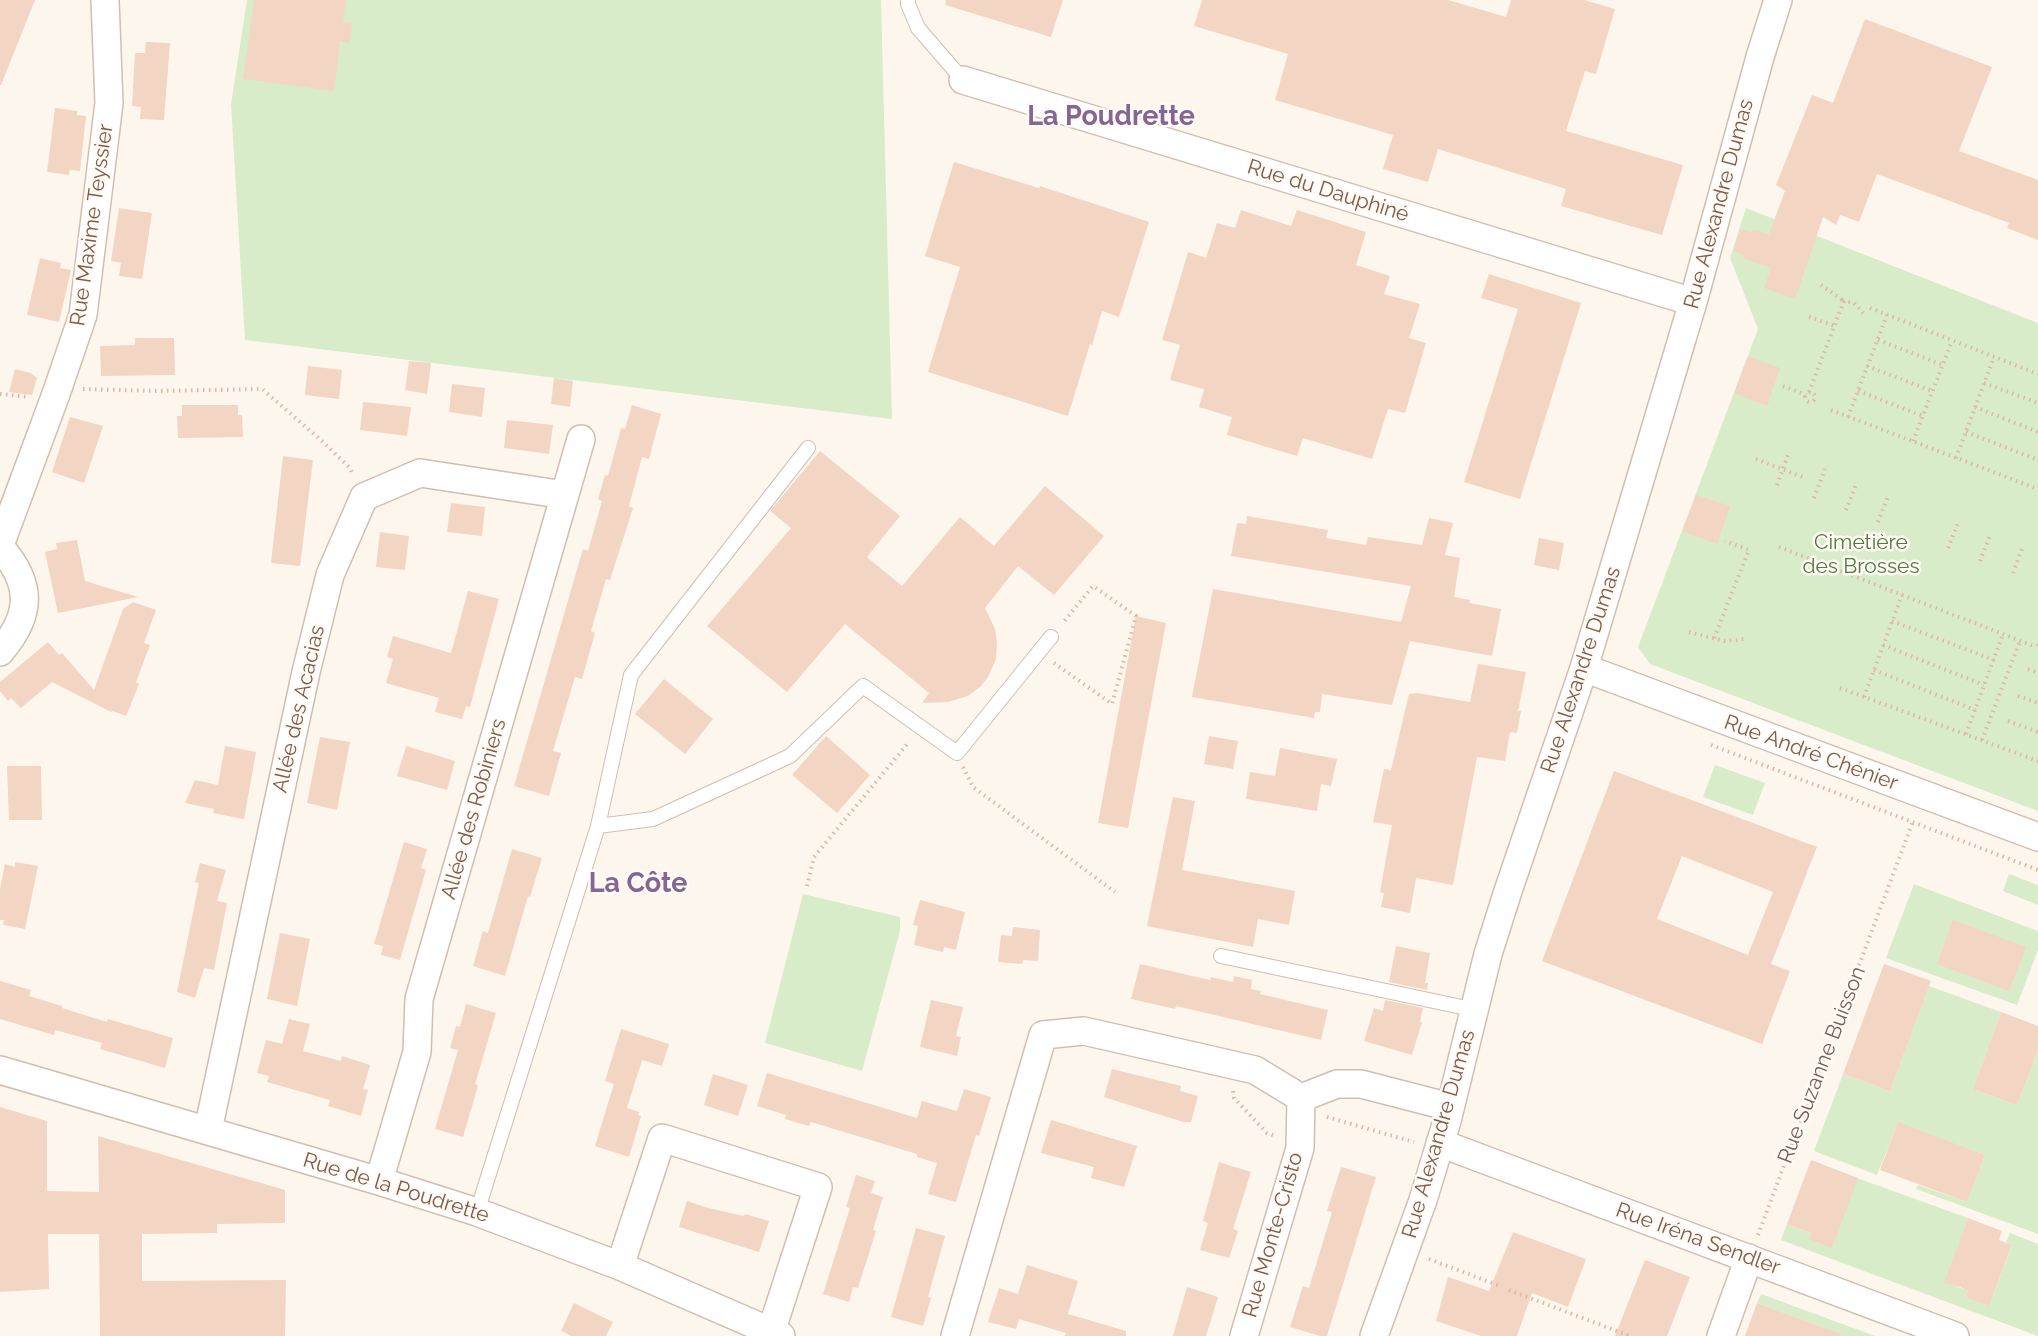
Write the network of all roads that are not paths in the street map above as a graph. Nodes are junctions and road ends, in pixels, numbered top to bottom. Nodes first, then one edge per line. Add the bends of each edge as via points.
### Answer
1 (105, 0) edge
2 (908, 0) edge
3 (1778, 0) edge
4 (963, 80) joint
5 (1693, 302) junction
6 (581, 439) dead end
7 (808, 448) dead end
8 (565, 495) junction
9 (0, 546) edge
10 (1051, 637) road end
11 (0, 652) edge
12 (1584, 668) junction
13 (598, 826) junction
14 (2038, 837) edge
15 (1221, 956) dead end
16 (1476, 1010) junction
17 (0, 1070) edge
18 (1301, 1098) junction
19 (1450, 1107) junction
20 (208, 1130) junction
21 (1440, 1143) junction
22 (379, 1181) junction
23 (477, 1212) junction
24 (1749, 1258) junction
25 (621, 1266) junction
26 (776, 1334) edge
27 (955, 1336) edge
28 (1244, 1336) edge
29 (1374, 1336) edge
30 (1720, 1336) edge
31 (1955, 1336) edge

1 - 9 street, Rue Maxime Teyssier via 109,103 83,315
2 - 4 lane via 918,28
3 - 5 street, Rue Alexandre Dumas
4 - 5 street, Rue du Dauphiné
5 - 12 street, Rue Alexandre Dumas
6 - 8 street, Allée des Robiniers
7 - 13 lane via 631,675
8 - 20 street, Allée des Acacias via 420,473 364,497 330,575
8 - 22 street, Allée des Robiniers via 419,999 417,1052
9 - 11 street via 20,574 25,595 22,618
10 - 13 lane via 957,753 862,686 790,756 653,819
12 - 14 street, Rue André Chénier
12 - 16 street, Rue Alexandre Dumas via 1488,954
13 - 23 lane
15 - 16 lane
16 - 19 street, Rue Alexandre Dumas
17 - 20 street, Rue de la Poudrette
18 - 19 street via 1337,1084 1361,1084
18 - 27 street via 1255,1070 1084,1030 1043,1035
18 - 28 street, Rue Monte-Cristo via 1300,1148
19 - 21 street, Rue Alexandre Dumas
20 - 22 street, Rue de la Poudrette
21 - 24 street, Rue Iréna Sendler
21 - 29 street, Rue Alexandre Dumas
22 - 23 street, Rue de la Poudrette
23 - 25 street, Rue de la Poudrette
24 - 30 street
24 - 31 street, Rue Iréna Sendler
25 - 26 street, Rue de la Poudrette
25 - 26 street via 662,1138 818,1187

